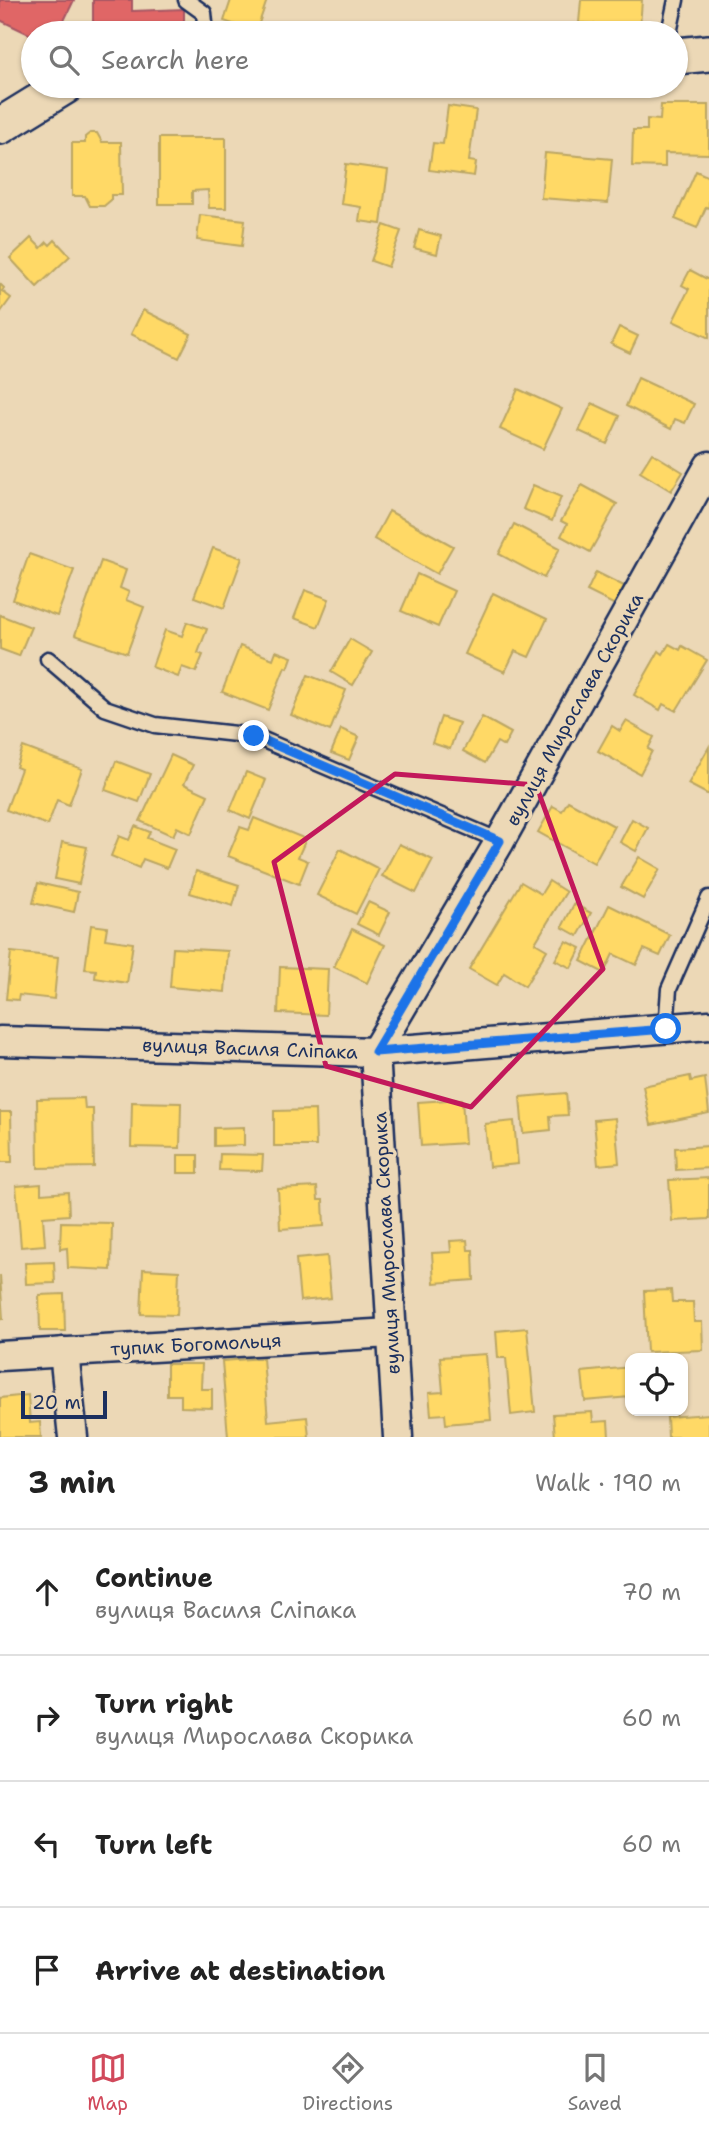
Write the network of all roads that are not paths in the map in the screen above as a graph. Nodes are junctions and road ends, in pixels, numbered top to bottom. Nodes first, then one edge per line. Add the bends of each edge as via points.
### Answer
1 (186, 0) edge
2 (676, 0) edge
3 (205, 21) edge
4 (672, 21) edge
5 (709, 53) edge
6 (688, 55) edge
7 (44, 98) edge
8 (1, 122) edge
9 (709, 466) edge
10 (48, 659) dead end
11 (500, 841) junction
12 (709, 898) edge
13 (709, 1025) edge
14 (666, 1029) junction
15 (0, 1041) edge
16 (375, 1052) junction
17 (391, 1333) junction
18 (64, 1352) junction
19 (0, 1356) edge
20 (73, 1437) edge
21 (398, 1437) edge

1 - 3 lane via 196,4
2 - 4 lane
5 - 6 street
7 - 8 street
9 - 11 street, вулиця Мирослава Скорика
10 - 11 lane via 105,708 155,725 254,736
11 - 16 street, вулиця Мирослава Скорика
12 - 14 lane via 669,989
13 - 14 street, вулиця Василя Сліпака
14 - 16 street, вулиця Василя Сліпака
15 - 16 street, вулиця Василя Сліпака
16 - 17 street, вулиця Мирослава Скорика
17 - 18 street, тупик Богомольця
17 - 21 street, вулиця Мирослава Скорика
18 - 19 street, тупик Богомольця
18 - 20 street

